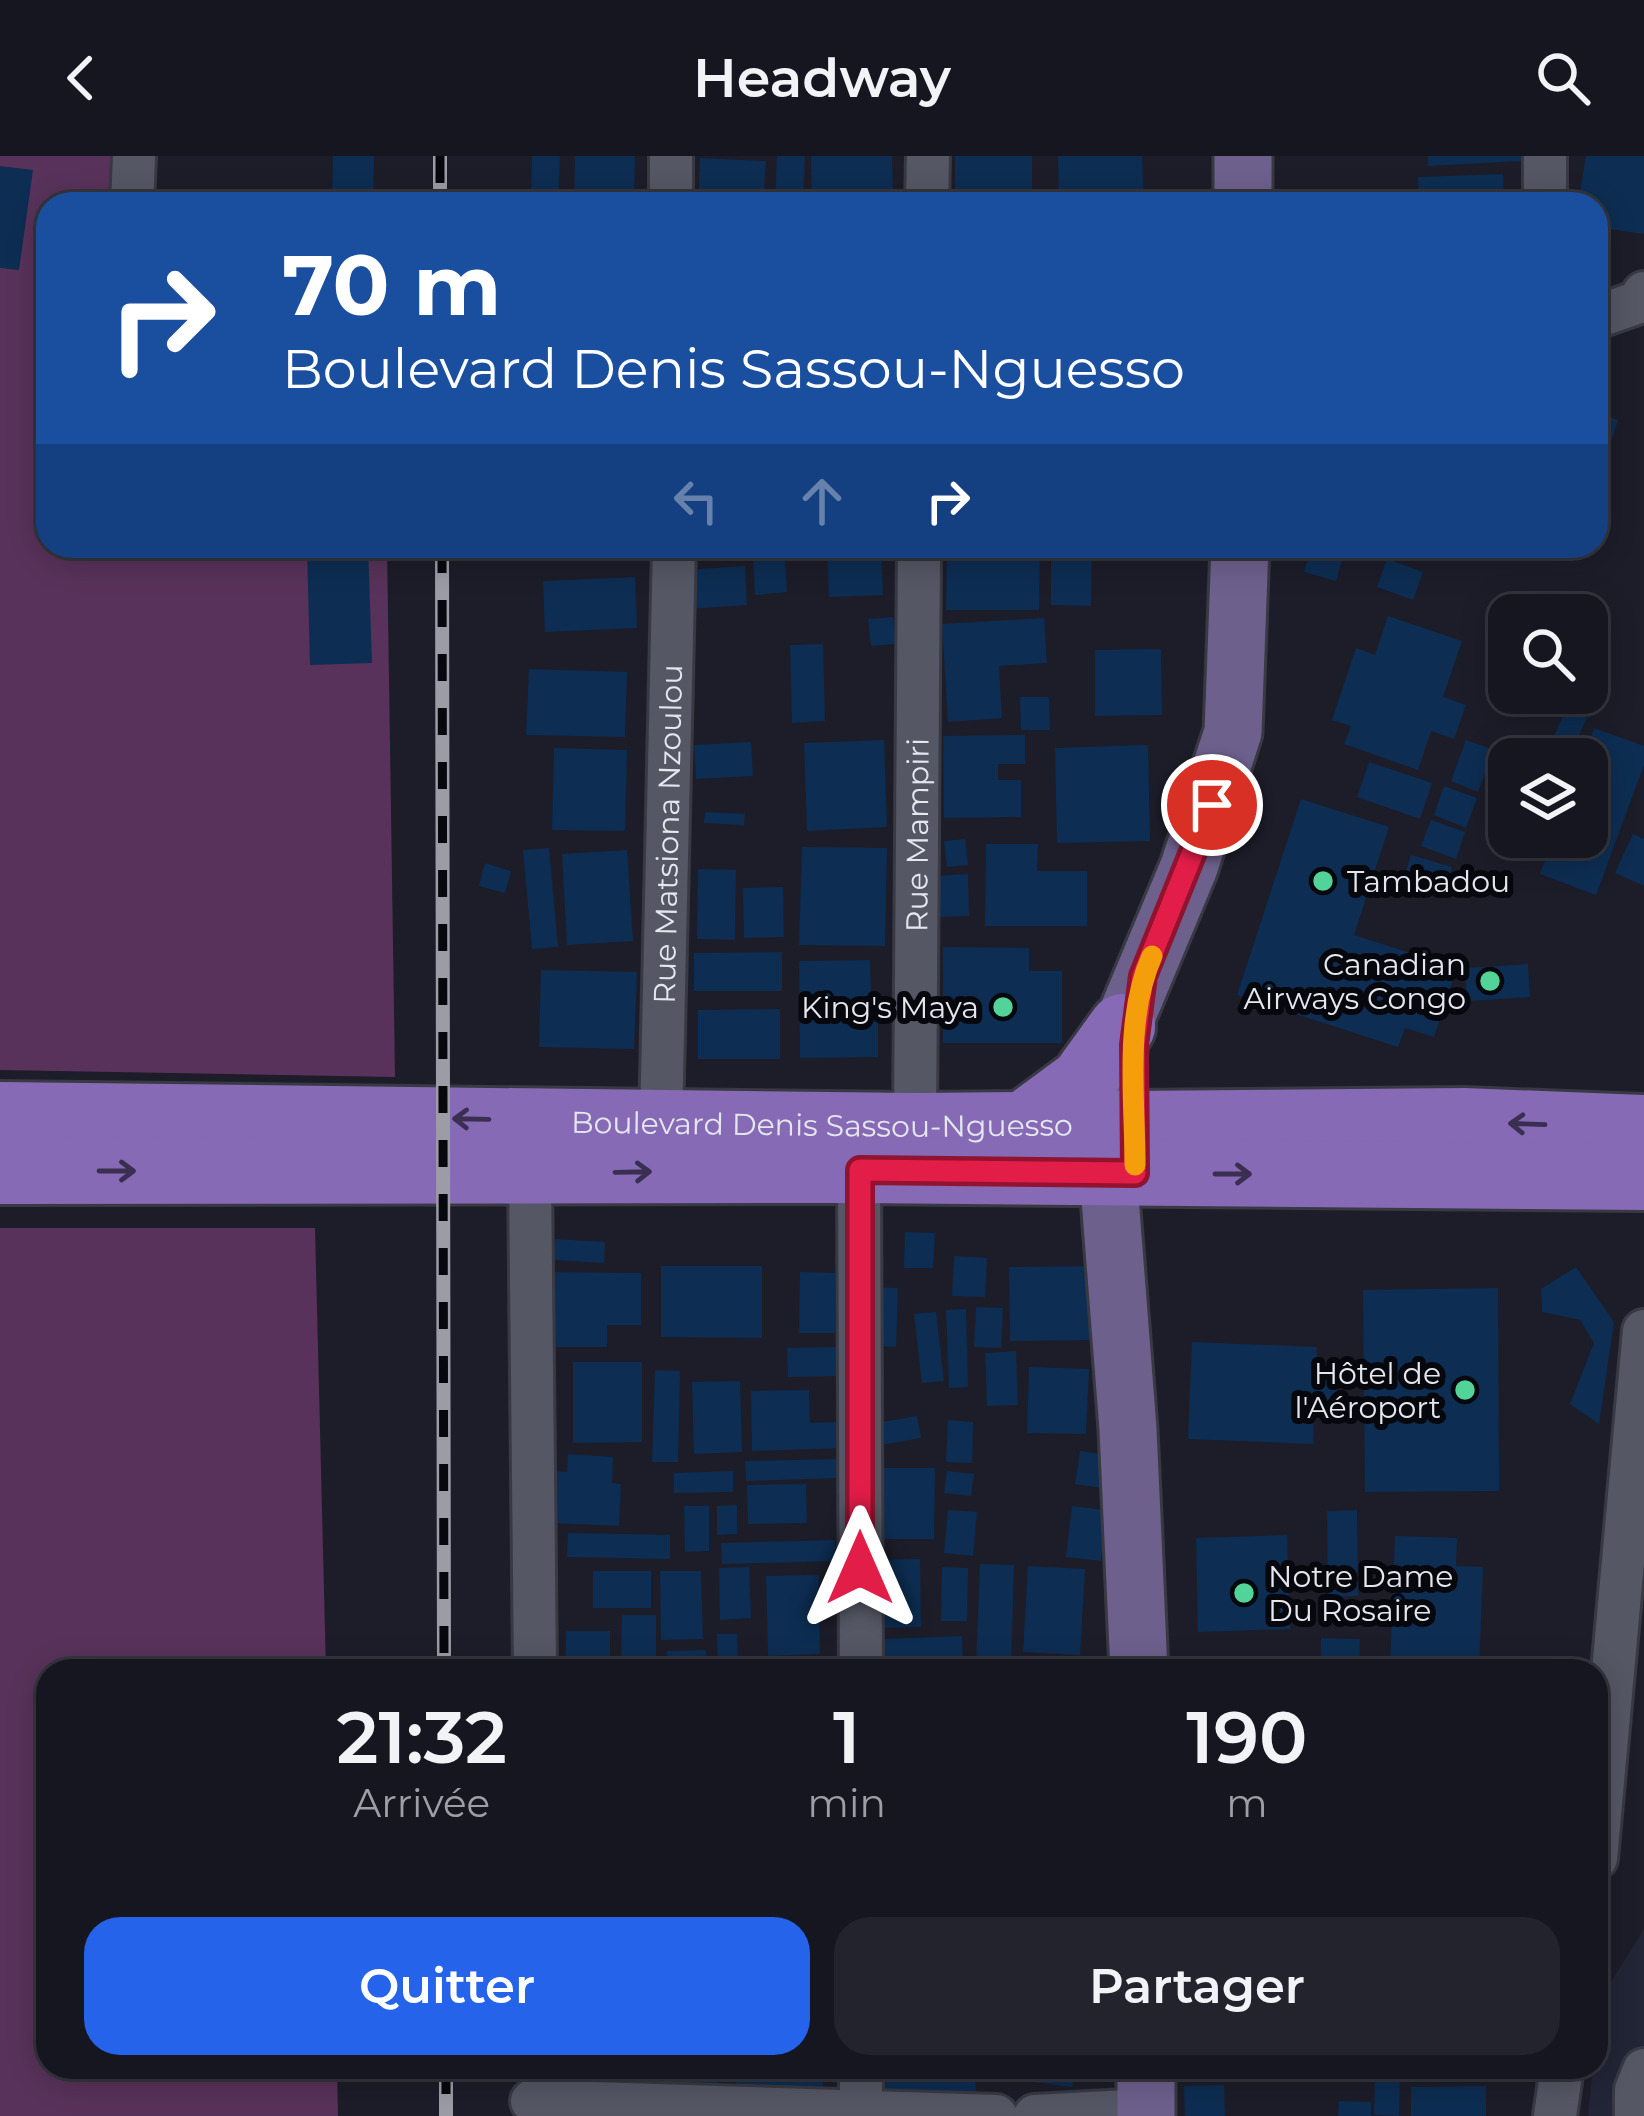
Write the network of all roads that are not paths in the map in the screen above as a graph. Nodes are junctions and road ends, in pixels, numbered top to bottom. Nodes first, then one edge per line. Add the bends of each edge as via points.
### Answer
1 (134, 156) edge
2 (671, 156) edge
3 (928, 156) edge
4 (1243, 156) edge
5 (1545, 156) edge
6 (132, 192) edge
7 (671, 192) edge
8 (927, 192) edge
9 (1243, 192) edge
10 (1545, 192) edge
11 (1644, 293) edge
12 (1608, 313) edge
13 (674, 558) edge
14 (919, 558) edge
15 (1240, 558) edge
16 (1132, 1002) junction
17 (0, 1114) edge
18 (662, 1122) junction
19 (1026, 1123) junction
20 (915, 1126) junction
21 (1644, 1128) edge
22 (1120, 1147) junction
23 (860, 1170) junction
24 (0, 1171) edge
25 (530, 1173) junction
26 (1644, 1178) edge
27 (1644, 1331) edge
28 (535, 1659) edge
29 (861, 1659) edge
30 (1138, 1659) edge
31 (1608, 1726) edge
32 (1644, 2070) edge
33 (861, 2079) edge
34 (1560, 2079) edge
35 (533, 2095) edge
36 (1146, 2098) edge
37 (861, 2113) edge
38 (996, 2116) edge
39 (1035, 2116) edge
40 (1555, 2116) edge
41 (1636, 2116) edge

1 - 6 street
2 - 7 street
3 - 8 street
4 - 9 main road
5 - 10 street
11 - 12 street
13 - 18 street, Rue Matsiona Nzoulou
14 - 20 street, Rue Mampiri
15 - 16 main road via 1233,732 1190,867
16 - 19 main road via 1083,1081
16 - 22 main road
18 -> 17 main road, Boulevard Denis Sassou-Nguesso
18 - 20 main road, Boulevard Denis Sassou-Nguesso
19 - 20 main road, Boulevard Denis Sassou-Nguesso
19 - 22 main road, Boulevard Denis Sassou-Nguesso
21 -> 22 main road, Boulevard Denis Sassou-Nguesso via 1464,1121
22 - 23 main road, Boulevard Denis Sassou-Nguesso
22 -> 26 main road, Boulevard Denis Sassou-Nguesso
22 - 30 main road
25 -> 23 main road, Boulevard Denis Sassou-Nguesso
23 - 29 street
24 -> 25 main road, Boulevard Denis Sassou-Nguesso
25 - 28 street
27 - 31 street
32 - 41 street
33 - 37 street
34 - 40 street
35 - 37 street
36 - 39 street
37 - 38 street

